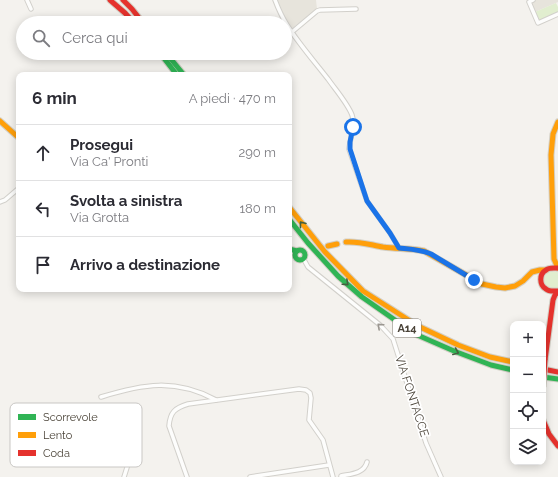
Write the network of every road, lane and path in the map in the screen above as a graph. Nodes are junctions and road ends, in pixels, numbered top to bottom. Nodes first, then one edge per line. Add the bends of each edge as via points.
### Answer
1 (27, 0) edge
2 (110, 0) edge
3 (123, 0) edge
4 (275, 0) edge
5 (531, 1) edge
6 (31, 8) dead end
7 (356, 9) dead end
8 (558, 14) edge
9 (128, 16) edge
10 (138, 16) edge
11 (282, 16) edge
12 (292, 32) joint
13 (165, 60) edge
14 (172, 60) edge
15 (175, 72) edge
16 (182, 72) edge
17 (0, 121) edge
18 (558, 122) edge
19 (16, 135) edge
20 (16, 191) edge
21 (0, 202) edge
22 (292, 211) edge
23 (292, 223) edge
24 (346, 242) dead end
25 (337, 244) dead end
26 (328, 246) dead end
27 (399, 248) junction
28 (292, 250) edge
29 (297, 251) junction
30 (304, 255) junction
31 (554, 259) junction
32 (558, 268) edge
33 (548, 269) junction
34 (528, 275) junction
35 (541, 278) junction
36 (549, 292) junction
37 (558, 292) edge
38 (553, 300) junction
39 (545, 357) edge
40 (510, 361) edge
41 (510, 369) edge
42 (546, 370) edge
43 (558, 372) edge
44 (546, 377) edge
45 (558, 379) edge
46 (101, 397) dead end
47 (217, 400) junction
48 (546, 429) edge
49 (558, 446) edge
50 (367, 462) dead end
51 (329, 465) junction
52 (127, 467) edge
53 (124, 477) edge
54 (187, 477) edge
55 (250, 477) edge
56 (333, 477) edge
57 (341, 477) edge
58 (441, 477) edge

1 - 6 street
2 - 9 main road
3 - 10 main road
4 - 11 street
5 - 8 street via 538,23
7 - 12 street via 317,11
12 - 27 street via 349,109 353,121 350,149 365,197
13 - 15 main road
14 - 16 main road
17 - 19 main road
18 - 31 main road via 554,131 551,155
20 - 21 street
40 -> 22 main road, A14 via 458,345 418,326 363,291 325,252
23 -> 41 main road, A14 via 338,276 362,297 415,334 491,365
24 - 27 main road via 356,241 385,248
25 - 26 main road
27 - 34 main road via 424,251 474,280 490,286 512,287
28 - 29 main road
29 - 30 main road via 300,250
29 - 30 main road via 297,258
58 -> 30 street, VIA FONTACCE via 426,443 393,339 380,325 308,266
31 - 32 main road
31 - 33 main road
32 - 33 main road
33 - 34 main road via 532,271
33 - 35 main road via 543,272
34 - 35 main road via 534,273
35 - 36 main road via 542,287
36 - 37 main road
36 - 38 main road
37 - 38 main road
38 - 39 main road, bridge
42 - 43 main road
44 - 45 main road
46 - 47 street via 123,390 161,384 192,389
47 - 51 street via 306,390 311,398 309,420 323,440
47 - 54 street via 179,407 170,418 169,426
48 - 49 main road
50 - 57 street via 363,470
51 - 55 street
51 - 56 street
52 - 53 street

